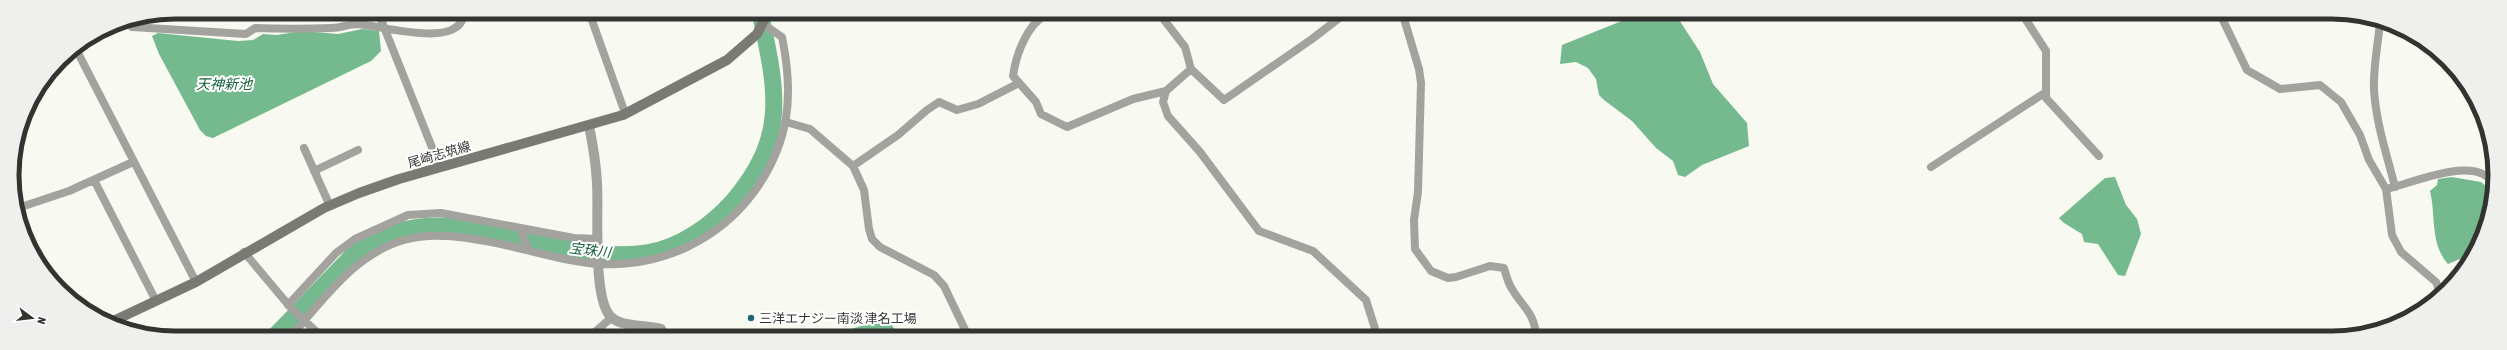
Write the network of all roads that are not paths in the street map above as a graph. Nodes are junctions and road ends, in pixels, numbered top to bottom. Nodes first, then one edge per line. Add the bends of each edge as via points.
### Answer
1 (381, 19) edge
2 (464, 19) edge
3 (591, 19) edge
4 (765, 19) edge
5 (1040, 19) edge
6 (1163, 19) edge
7 (1337, 19) edge
8 (1404, 19) edge
9 (2025, 19) edge
10 (2222, 19) edge
11 (763, 24) junction
12 (2380, 26) edge
13 (132, 27) dead end
14 (384, 27) junction
15 (78, 53) edge
16 (1191, 69) junction
17 (1017, 84) junction
18 (1166, 91) junction
19 (2046, 92) junction
20 (625, 113) junction
21 (786, 122) junction
22 (589, 126) junction
23 (304, 148) dead end
24 (358, 150) dead end
25 (2099, 156) dead end
26 (133, 162) junction
27 (853, 166) junction
28 (1931, 167) dead end
29 (438, 168) junction
30 (314, 171) junction
31 (2488, 178) edge
32 (94, 180) junction
33 (2395, 187) junction
34 (2386, 189) junction
35 (330, 206) junction
36 (22, 207) edge
37 (520, 228) junction
38 (598, 241) junction
39 (528, 250) junction
40 (244, 252) junction
41 (598, 262) junction
42 (196, 282) junction
43 (2438, 288) edge
44 (156, 301) junction
45 (290, 306) junction
46 (611, 318) junction
47 (116, 320) edge
48 (303, 320) junction
49 (295, 331) edge
50 (315, 331) edge
51 (596, 331) edge
52 (662, 331) edge
53 (966, 331) edge
54 (1376, 331) edge
55 (1537, 331) edge

1 - 14 street
2 - 14 street via 459,26 434,34 407,33
3 - 20 street
4 - 11 main road, 尾崎志筑線
5 - 17 street via 1030,29 1014,64 1013,76
6 - 16 street via 1185,47
7 - 16 street via 1224,100
8 - 55 street via 1419,68 1420,83 1415,249 1420,260 1431,271 1448,278 1490,266 1504,268 1512,288 1525,304 1535,323
9 - 19 street via 2046,51
10 - 34 street via 2247,70 2280,89 2320,85 2341,102
11 - 20 main road, 尾崎志筑線 via 757,34 727,60
11 - 21 street via 782,37 788,68 789,97
12 - 33 street via 2374,90 2378,118
13 - 14 street via 246,34 256,28 334,28 355,24
14 - 29 street via 434,150
15 - 26 street
16 - 18 street
17 - 18 street via 1036,102 1041,114 1067,127 1134,99
17 - 27 street via 978,104 958,110 939,102
18 - 54 street via 1163,102 1168,116 1200,152 1259,231 1313,251 1366,300
19 - 25 street via 2046,98
19 - 28 street
20 - 22 main road, 尾崎志筑線
21 - 27 street via 810,129
21 - 41 street via 765,175 749,198 725,224 697,243 663,257 635,264
22 - 29 main road, 尾崎志筑線
22 - 38 street via 596,167
23 - 30 street
24 - 30 street
26 - 32 street
26 - 42 street
27 - 53 street via 864,190 872,239 880,247 934,275 944,286
29 - 35 main road, 尾崎志筑線 via 399,179
30 - 35 street
31 - 33 street via 2472,170 2445,172
32 - 36 street
32 - 44 street
33 - 34 street
34 - 43 street via 2392,235 2401,252 2436,282
35 - 40 main road, 尾崎志筑線
37 - 38 street
37 - 39 street
37 - 45 street via 441,213 408,214 355,239 336,253
38 - 41 street
39 - 41 street
39 - 48 street via 474,238 432,235 404,240 372,254 338,282
40 - 42 main road, 尾崎志筑線
40 - 45 street
41 - 46 street via 604,307
42 - 44 main road, 尾崎志筑線
44 - 47 main road, 尾崎志筑線
45 - 48 street
46 - 51 street
46 - 52 street via 624,323 650,325
48 - 49 street
48 - 50 street

